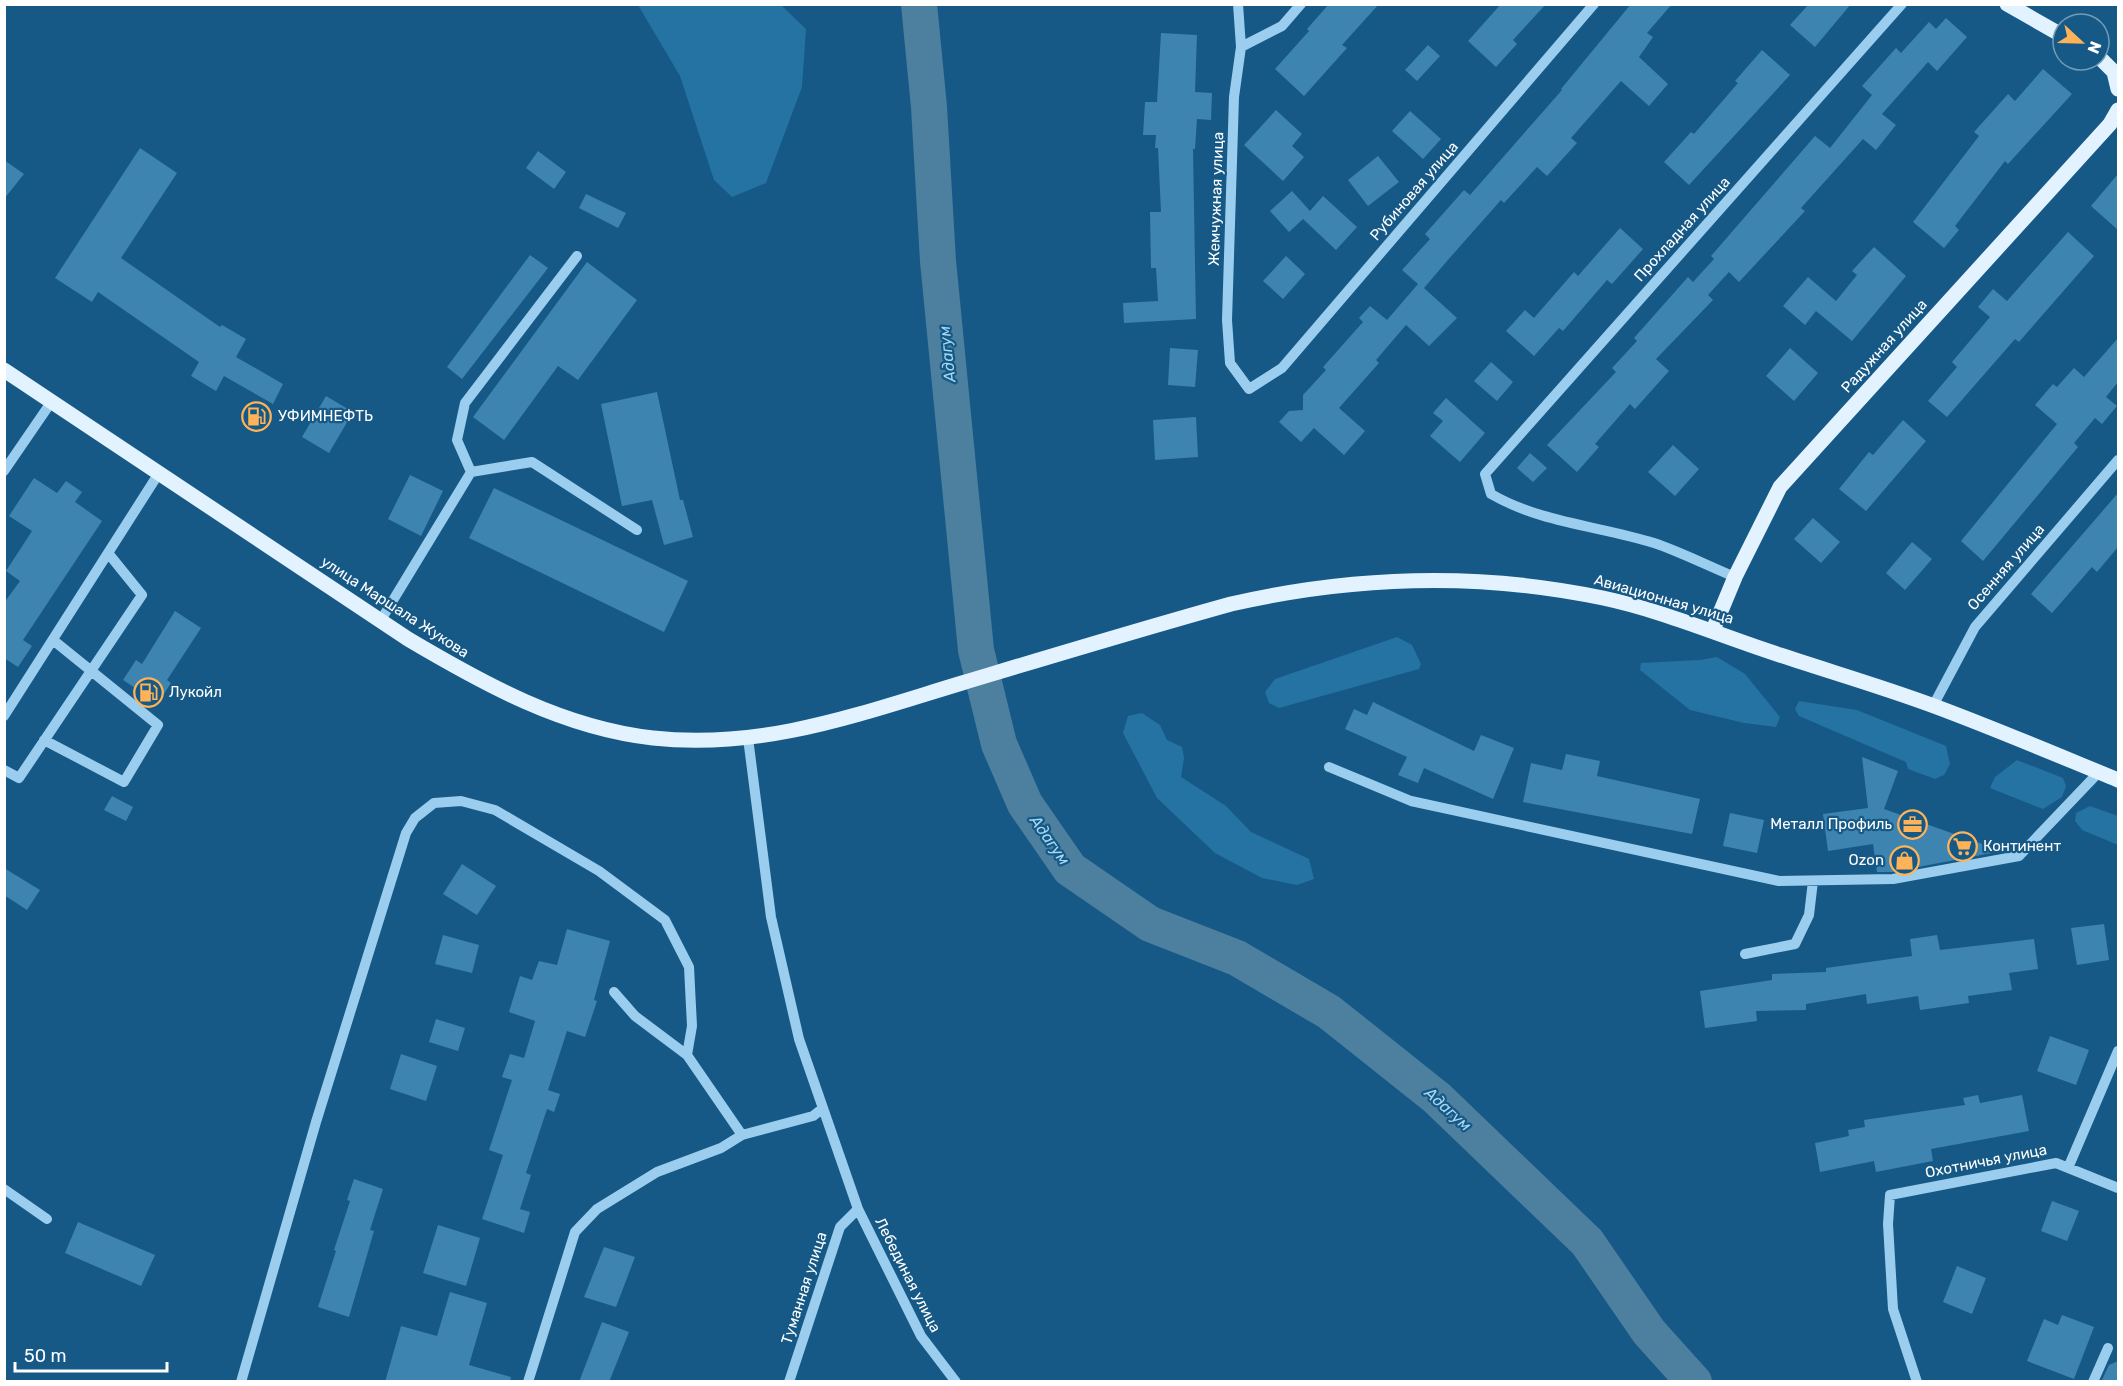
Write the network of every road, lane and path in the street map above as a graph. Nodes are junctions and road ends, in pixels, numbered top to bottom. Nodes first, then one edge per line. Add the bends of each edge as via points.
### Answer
1 (1238, 4) edge
2 (1301, 4) edge
3 (1594, 4) edge
4 (1902, 4) edge
5 (2007, 4) edge
6 (2051, 29) edge
7 (1241, 47) junction
8 (2111, 69) edge
9 (2118, 90) edge
10 (2118, 110) edge
11 (577, 256) dead end
12 (4, 370) edge
13 (1249, 389) joint
14 (52, 401) junction
15 (2118, 460) edge
16 (4, 471) edge
17 (471, 472) junction
18 (159, 473) junction
19 (637, 530) dead end
20 (108, 553) junction
21 (1735, 577) junction
22 (381, 620) junction
23 (1713, 630) junction
24 (53, 640) junction
25 (91, 669) junction
26 (1933, 706) junction
27 (4, 716) edge
28 (814, 728) joint
29 (748, 738) junction
30 (44, 740) junction
31 (1329, 766) dead end
32 (4, 771) edge
33 (2099, 772) junction
34 (2118, 780) edge
35 (1813, 881) junction
36 (1744, 954) dead end
37 (614, 992) dead end
38 (2118, 1051) edge
39 (687, 1055) junction
40 (822, 1109) junction
41 (742, 1135) junction
42 (2068, 1168) junction
43 (2118, 1188) edge
44 (4, 1189) edge
45 (858, 1209) junction
46 (47, 1219) dead end
47 (2108, 1348) dead end
48 (241, 1382) edge
49 (528, 1382) edge
50 (789, 1382) edge
51 (956, 1382) edge
52 (1917, 1382) edge
53 (2093, 1382) edge

1 - 7 street, Жемчужная улица
2 - 7 street via 1282,26
3 - 13 street, Рубиновая улица via 1282,368
4 - 21 street, Прохладная улица via 1485,474 1491,494 1511,506 1654,543
5 - 6 main road
7 - 13 street, Жемчужная улица via 1234,97 1227,320 1230,363
8 - 9 main road
10 - 21 main road, Радужная улица via 2110,124 1780,487
11 - 17 street via 465,403 457,440
12 - 14 main road, улица Маршала Жукова
14 - 16 street
14 - 18 main road, улица Маршала Жукова
15 - 26 street, Осенняя улица via 1975,627
17 - 19 street via 532,462
17 - 22 street
18 - 20 street
18 - 22 main road, улица Маршала Жукова
20 - 24 street
20 - 25 street via 142,595
21 - 23 main road, Радужная улица
22 - 29 main road, улица Маршала Жукова via 472,677 541,710 652,738
23 - 26 main road, Авиационная улица
23 - 28 main road, Авиационная улица via 1605,599 1530,586 1441,579 1291,590 1144,628
24 - 25 street
24 - 27 street
25 - 30 street
25 - 30 street via 158,725 124,782
26 - 33 main road, Авиационная улица
28 - 29 main road, улица Маршала Жукова
29 - 40 street, Лебединая улица via 771,917 799,1039
30 - 32 street via 19,778
31 - 35 street via 1411,801 1779,881
33 - 34 main road, Авиационная улица
33 - 35 street via 2019,856 1893,879
35 - 36 street via 1809,915 1795,944
37 - 39 street via 635,1016
38 - 42 street
39 - 41 street
39 - 48 street via 692,1026 689,967 665,920 599,871 495,810 461,801 434,803 415,818 406,833 319,1111
40 - 41 street via 813,1116
40 - 45 street, Лебединая улица
41 - 49 street via 721,1148 657,1172 597,1209 575,1232
42 - 43 street, Охотничья улица
42 - 52 street, Охотничья улица via 2056,1163 1890,1194 1893,1309
44 - 46 street
45 - 50 street, Туманная улица via 840,1227
45 - 51 street, Лебединая улица via 921,1336
47 - 53 street

